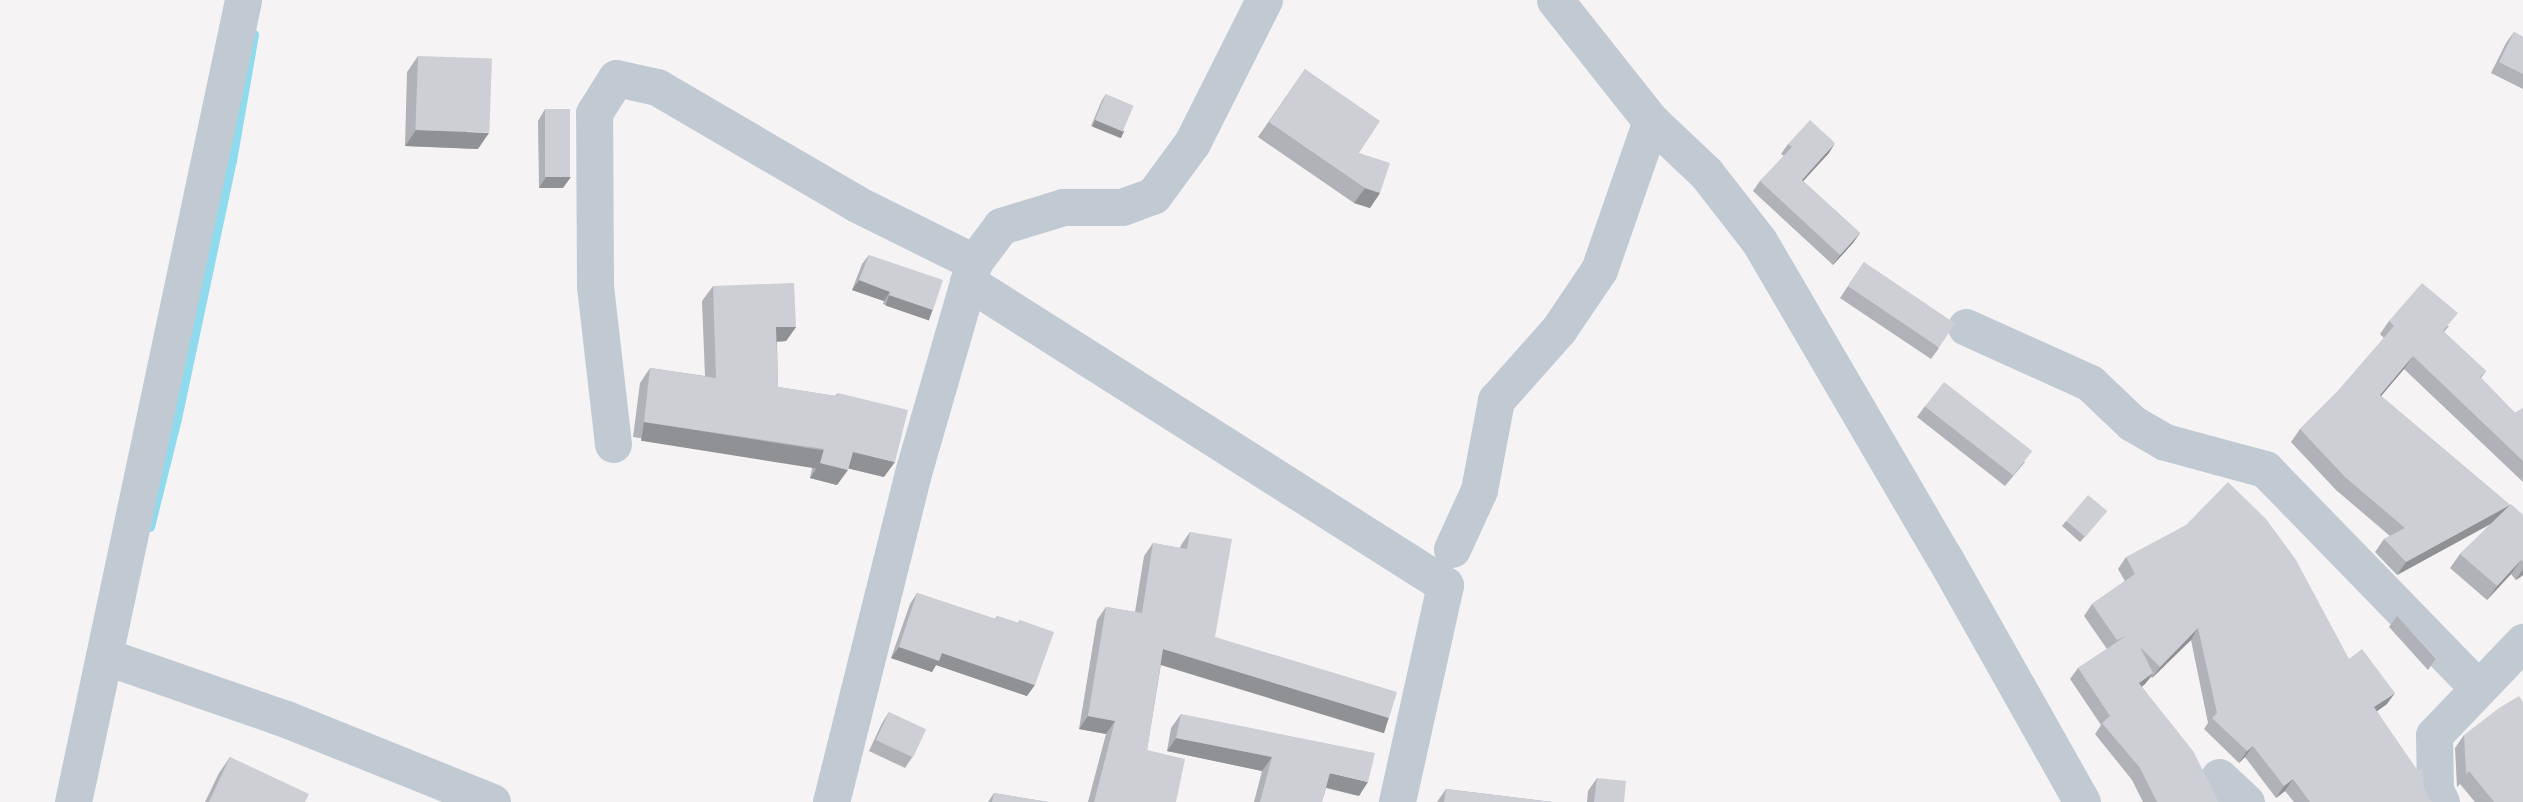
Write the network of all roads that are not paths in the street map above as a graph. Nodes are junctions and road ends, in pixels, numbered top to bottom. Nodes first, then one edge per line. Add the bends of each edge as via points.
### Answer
1 (243, 0) edge
2 (1264, 0) edge
3 (1555, 0) edge
4 (1651, 121) junction
5 (971, 272) junction
6 (1966, 327) dead end
7 (613, 444) dead end
8 (1452, 549) dead end
9 (2523, 642) edge
10 (104, 656) junction
11 (2478, 688) junction
12 (2219, 777) dead end
13 (73, 802) edge
14 (492, 802) edge
15 (831, 802) edge
16 (1396, 802) edge
17 (2082, 802) edge
18 (2246, 802) edge
19 (2441, 802) edge

1 - 10 street
2 - 5 street via 1192,143 1153,197 1122,207 1063,207 1000,226
3 - 4 street
4 - 8 street via 1599,270 1559,328 1496,400 1479,490
4 - 17 street via 1706,173 1759,241
5 - 7 street via 657,87 616,78 594,113 595,286
5 - 15 street via 913,473
5 - 16 street via 1445,585
6 - 11 street via 2090,383 2132,423 2165,442 2265,469
9 - 11 street
10 - 13 street
10 - 14 street via 286,719
11 - 19 street via 2434,735 2435,790
12 - 18 street

